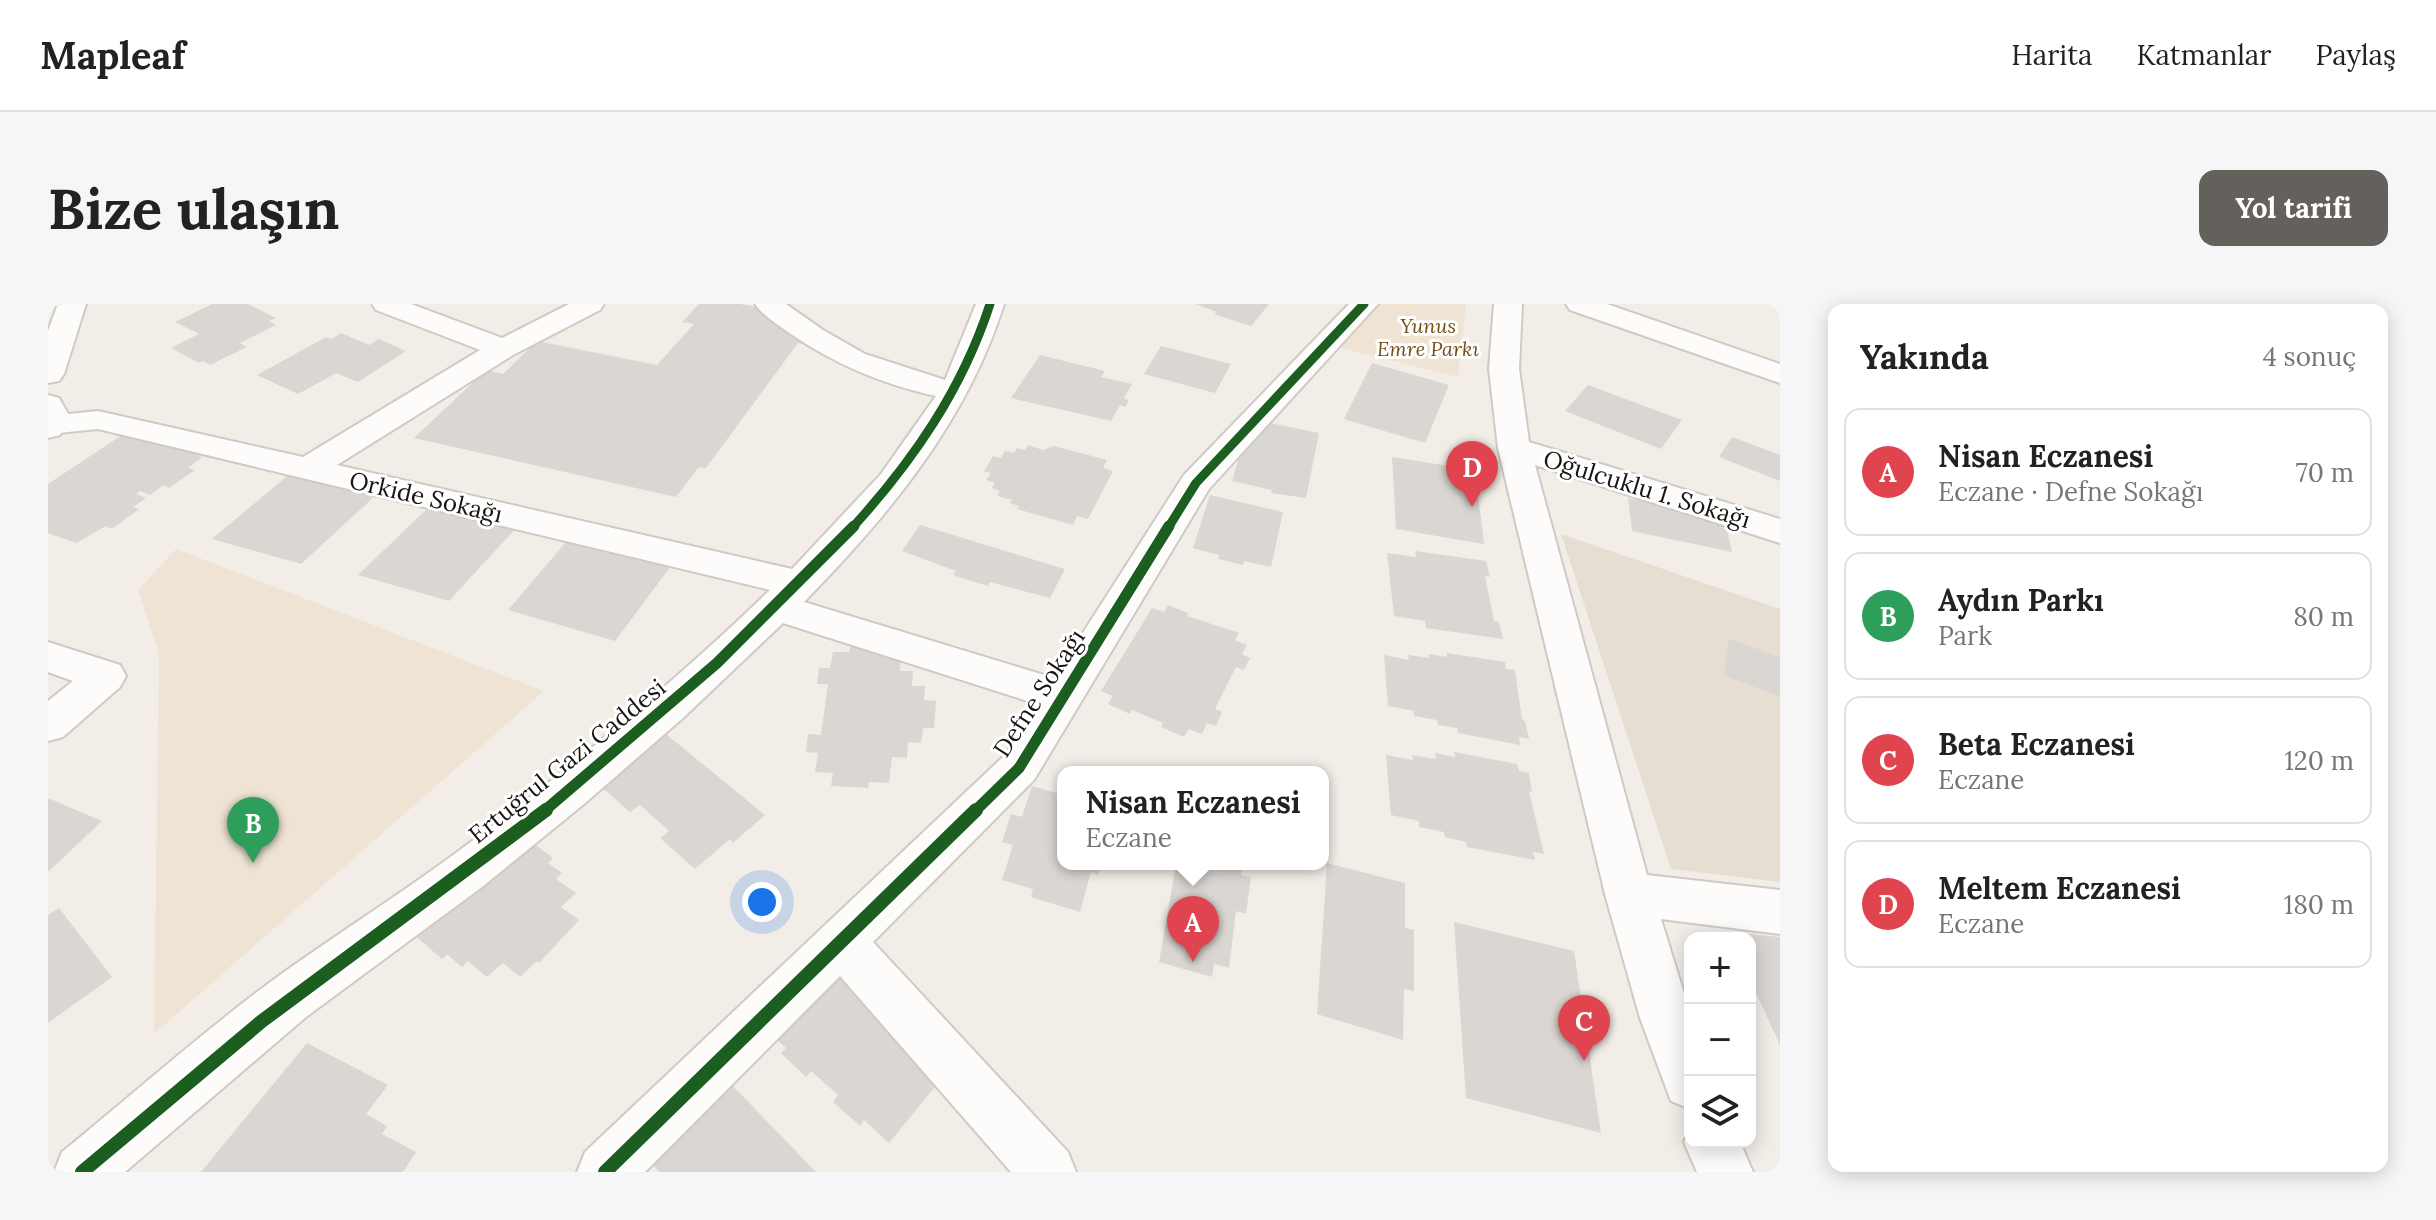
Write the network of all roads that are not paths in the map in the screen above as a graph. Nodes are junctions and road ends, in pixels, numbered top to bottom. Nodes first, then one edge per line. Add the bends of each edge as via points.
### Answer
1 (72, 304) edge
2 (386, 304) edge
3 (590, 304) edge
4 (769, 304) edge
5 (990, 304) edge
6 (1364, 304) edge
7 (1508, 304) edge
8 (1580, 304) edge
9 (503, 349) junction
10 (48, 374) edge
11 (1780, 374) edge
12 (954, 391) junction
13 (49, 419) edge
14 (1514, 448) junction
15 (307, 469) junction
16 (1780, 531) edge
17 (788, 595) junction
18 (48, 657) edge
19 (1064, 697) junction
20 (48, 725) edge
21 (1629, 894) junction
22 (1780, 912) edge
23 (841, 942) junction
24 (1688, 1076) edge
25 (1715, 1148) edge
26 (82, 1172) edge
27 (605, 1172) edge
28 (1048, 1172) edge
29 (1725, 1172) edge

1 - 10 street
2 - 9 street
3 - 9 street
4 - 12 street via 811,337 857,363
5 - 12 street, Ertuğrul Gazi Caddesi
6 - 19 street, Defne Sokağı via 1196,483
7 - 14 street via 1504,369
8 - 11 street
9 - 15 street
12 - 17 street, Ertuğrul Gazi Caddesi via 880,496
13 - 15 street, Orkide Sokağı via 98,420
14 - 16 street, Oğulcuklu 1. Sokağı
14 - 21 street
15 - 17 street, Orkide Sokağı
17 - 19 street, Orkide Sokağı
17 - 26 street, Ertuğrul Gazi Caddesi via 615,754 412,912 287,1001
18 - 20 street via 106,676
19 - 23 street, Defne Sokağı via 1019,768
21 - 22 street
21 - 24 street
23 - 27 street, Defne Sokağı
23 - 28 street
25 - 29 street

